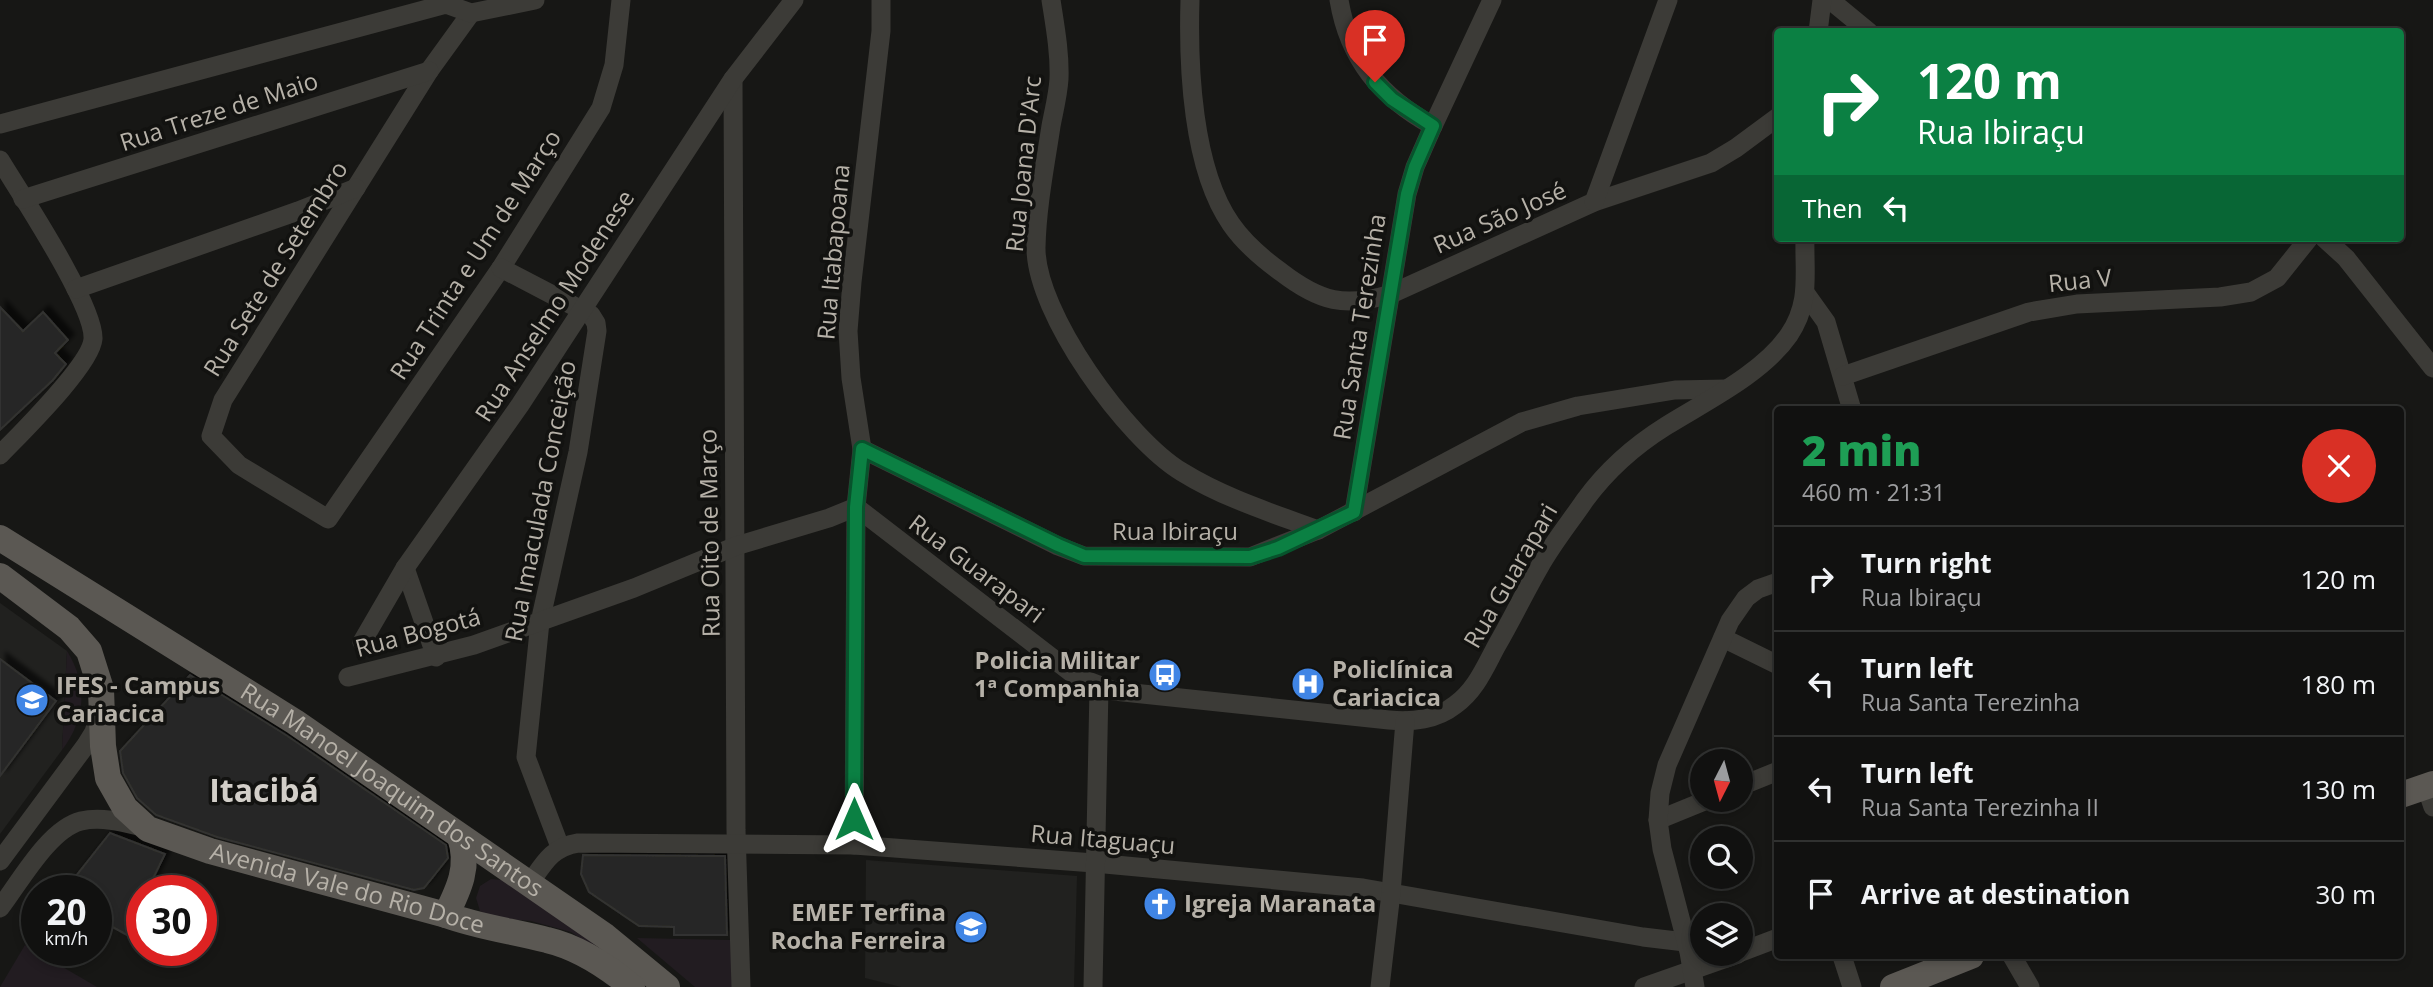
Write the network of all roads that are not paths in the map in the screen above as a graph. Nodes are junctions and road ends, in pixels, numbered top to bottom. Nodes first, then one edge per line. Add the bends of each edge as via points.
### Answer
1 (535, 0) edge
2 (621, 0) edge
3 (794, 0) edge
4 (881, 0) edge
5 (1051, 0) edge
6 (1190, 0) edge
7 (1339, 0) edge
8 (1492, 0) edge
9 (1668, 0) edge
10 (1822, 0) edge
11 (1830, 0) edge
12 (471, 13) junction
13 (1818, 28) edge
14 (1864, 28) edge
15 (429, 71) junction
16 (733, 79) junction
17 (1774, 120) edge
18 (0, 124) edge
19 (1433, 126) junction
20 (0, 160) edge
21 (356, 188) junction
22 (23, 199) junction
23 (1594, 202) junction
24 (1805, 242) edge
25 (2306, 242) edge
26 (2328, 242) edge
27 (501, 268) junction
28 (76, 289) junction
29 (1391, 294) junction
30 (1806, 294) junction
31 (582, 311) junction
32 (2433, 368) edge
33 (1843, 376) junction
34 (1727, 389) junction
35 (1851, 406) edge
36 (862, 449) junction
37 (0, 455) edge
38 (856, 507) junction
39 (1354, 512) junction
40 (328, 519) joint
41 (1318, 530) junction
42 (0, 538) edge
43 (736, 546) junction
44 (405, 568) junction
45 (0, 576) edge
46 (1774, 583) edge
47 (540, 621) junction
48 (1723, 638) junction
49 (362, 642) dead end
50 (436, 657) junction
51 (1774, 663) edge
52 (348, 677) dead end
53 (1099, 687) junction
54 (102, 704) junction
55 (1405, 721) junction
56 (1774, 773) edge
57 (1754, 781) edge
58 (1690, 807) edge
59 (1658, 820) junction
60 (148, 829) junction
61 (460, 837) junction
62 (737, 844) junction
63 (854, 845) junction
64 (561, 847) junction
65 (0, 861) edge
66 (1094, 863) junction
67 (508, 867) junction
68 (530, 883) junction
69 (1391, 893) junction
70 (0, 908) edge
71 (456, 919) junction
72 (1774, 940) edge
73 (1685, 942) junction
74 (1753, 948) edge
75 (1843, 959) edge
76 (1963, 959) edge
77 (2014, 959) edge
78 (1717, 966) edge
79 (1694, 979) edge
80 (632, 987) edge
81 (667, 987) edge
82 (741, 987) edge
83 (1093, 987) edge
84 (1380, 987) edge
85 (1644, 987) edge
86 (1852, 987) edge
87 (1893, 987) edge
88 (2030, 987) edge

1 - 12 street
2 - 27 street, Rua Trinta e Um de Março via 614,65 601,108
3 - 16 street, Rua Anselmo Modenese
4 - 36 street, Rua Itabapoana via 849,318 851,378
5 - 41 street, Rua Joana D'Arc via 1059,77 1036,250 1052,311 1118,412 1179,471
6 - 29 street, Rua São José via 1192,83 1201,150 1232,225 1268,262 1322,296 1349,302
7 - 19 street via 1360,62 1392,99
8 - 19 street, Rua Santa Terezinha
9 - 23 street
10 - 13 street
11 - 14 street
12 - 15 street, Rua Sete de Setembro
12 - 18 street via 446,4
15 - 21 street, Rua Sete de Setembro
15 - 22 street, Rua Treze de Maio
16 - 31 street, Rua Anselmo Modenese
16 - 43 street, Rua Oito de Março
17 - 23 street, Rua São José via 1711,163
19 - 29 street, Rua Santa Terezinha via 1407,194
20 - 22 street
21 - 28 street
21 - 40 street, Rua Sete de Setembro via 223,400 211,436 239,465
22 - 28 street
23 - 29 street, Rua São José
24 - 30 street, Rua Guarapari
25 - 33 street, Rua V via 2277,278 2251,292 2220,298 2077,303 2029,312
26 - 32 street
27 - 31 street
27 - 40 street, Rua Trinta e Um de Março
28 - 37 street via 93,340 63,386
29 - 39 street, Rua Santa Terezinha
30 - 33 street via 1826,321
30 - 34 street, Rua Guarapari via 1788,336
31 - 44 street, Rua Anselmo Modenese
31 - 47 street, Rua Imaculada Conceição via 596,323 594,356
33 - 35 street
34 - 39 street, Rua Ibiraçu via 1675,390 1578,406 1522,422
34 - 55 street, Rua Guarapari via 1617,462 1541,564 1475,685 1447,710
36 - 38 street, Rua Itabapoana
36 - 41 street, Rua Ibiraçu via 1084,556 1250,557
38 - 43 street, Rua Bogotá
38 - 53 street, Rua Guarapari via 1077,677
38 - 63 street, Rua Itabapoana
39 - 41 street, Rua Ibiraçu
42 - 61 main road, Rua Manoel Joaquim dos Santos via 295,722
43 - 47 street, Rua Bogotá
43 - 62 street, Rua Oito de Março
44 - 49 street, Rua Anselmo Modenese
44 - 50 street
45 - 54 main road via 81,640 95,664
46 - 48 street via 1746,598
47 - 50 street, Rua Bogotá
47 - 64 street, Rua Imaculada Conceição via 526,757
48 - 51 street
48 - 59 street via 1667,765
50 - 52 street, Rua Bogotá
53 - 55 street, Rua Guarapari
53 - 66 street
54 - 60 main road, Avenida Vale do Rio Doce via 108,778 125,808
54 - 65 street via 86,745
55 - 69 street
56 - 57 street
58 - 59 street
59 - 73 street
60 - 70 street, Avenida Vale do Rio Doce via 101,820 68,826 55,836
60 - 71 main road, Avenida Vale do Rio Doce via 210,851
61 - 67 main road, Rua Manoel Joaquim dos Santos
61 - 71 main road via 465,852
62 - 63 street, Rua Itaguaçu
62 - 64 street, Rua Itaguaçu via 578,843
62 - 82 street, Rua Oito de Março
63 - 66 street, Rua Itaguaçu
64 - 68 street
66 - 69 street, Rua Itaguaçu
66 - 83 street
67 - 68 main road, Rua Manoel Joaquim dos Santos
67 - 71 main road via 472,886
68 - 81 main road, Rua Manoel Joaquim dos Santos
69 - 73 street, Rua Itaguaçu
69 - 84 street
71 - 80 main road, Avenida Vale do Rio Doce via 548,940 582,954
72 - 74 street
73 - 79 street
75 - 86 street
76 - 87 main road
77 - 88 street
78 - 79 street
79 - 85 street

